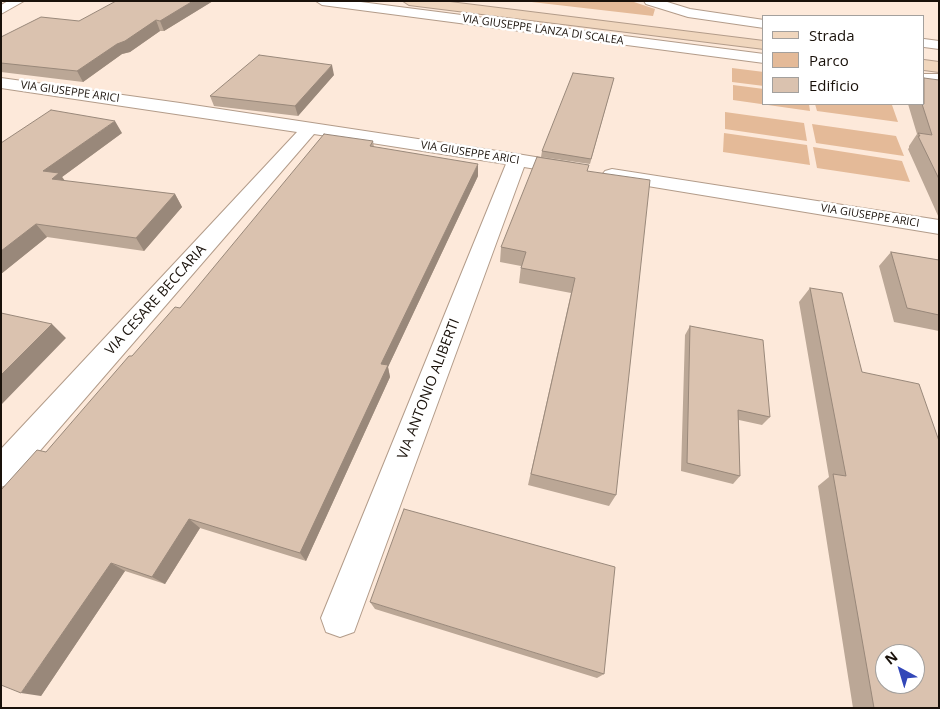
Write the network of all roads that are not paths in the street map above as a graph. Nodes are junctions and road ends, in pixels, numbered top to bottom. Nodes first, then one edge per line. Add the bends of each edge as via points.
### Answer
1 (18, 1) edge
2 (322, 1) edge
3 (409, 1) edge
4 (486, 1) edge
5 (650, 1) edge
6 (1, 10) edge
7 (762, 24) edge
8 (762, 36) edge
9 (925, 43) edge
10 (762, 45) edge
11 (939, 45) edge
12 (925, 55) edge
13 (939, 57) edge
14 (762, 59) edge
15 (925, 65) edge
16 (939, 67) edge
17 (925, 79) edge
18 (939, 79) edge
19 (1, 83) edge
20 (86, 94) junction
21 (60, 110) edge
22 (310, 128) junction
23 (517, 160) junction
24 (939, 227) edge
25 (1, 472) edge
26 (340, 618) dead end

1 - 6 street
2 - 14 street, VIA GIUSEPPE LANZA DI SCALEA
3 - 10 street, VIA GIUSEPPE LANZA DI SCALEA
4 - 8 street, VIA GIUSEPPE LANZA DI SCALEA
5 - 7 street via 698,15
9 - 11 street
12 - 13 street
15 - 16 street
17 - 18 street
19 - 20 street, VIA GIUSEPPE ARICI
20 - 21 street
20 - 22 street, VIA GIUSEPPE ARICI
22 - 23 street, VIA GIUSEPPE ARICI
22 - 25 street, VIA CESARE BECCARIA
23 - 24 street, VIA GIUSEPPE ARICI
23 - 26 street, VIA ANTONIO ALIBERTI

